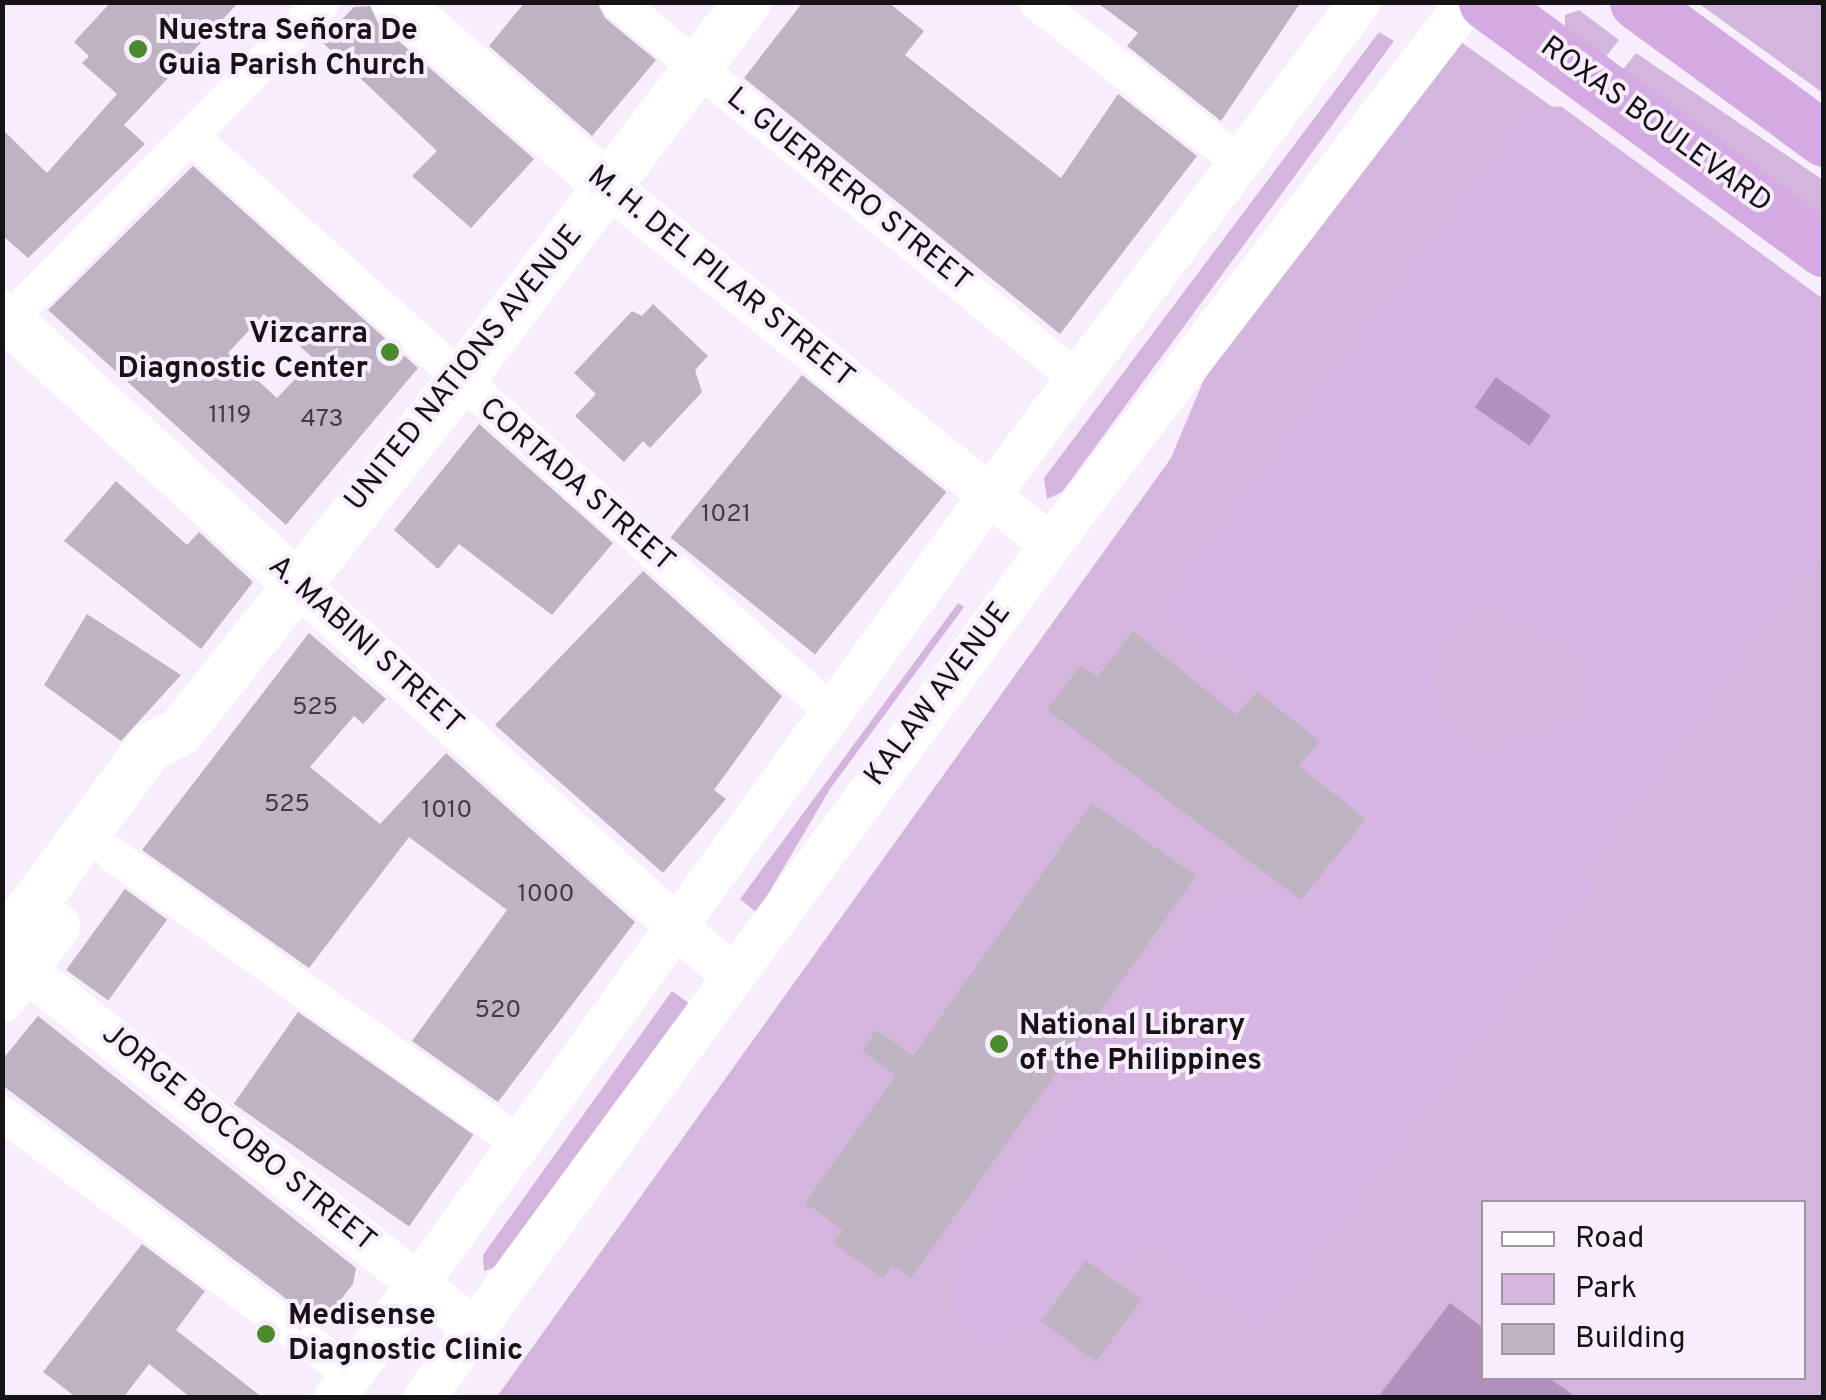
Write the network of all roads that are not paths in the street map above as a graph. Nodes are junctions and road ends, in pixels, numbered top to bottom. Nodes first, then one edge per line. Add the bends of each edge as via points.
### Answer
1 (321, 2) edge
2 (396, 2) edge
3 (618, 2) edge
4 (747, 2) edge
5 (1036, 2) edge
6 (1360, 2) edge
7 (1467, 2) edge
8 (1486, 2) edge
9 (1637, 2) edge
10 (698, 68) junction
11 (190, 136) junction
12 (1824, 138) edge
13 (1239, 162) junction
14 (610, 188) junction
15 (1824, 250) edge
16 (4, 320) edge
17 (1077, 379) junction
18 (459, 382) junction
19 (988, 497) junction
20 (1051, 545) junction
21 (292, 581) junction
22 (832, 712) junction
23 (179, 733) junction
24 (112, 854) junction
25 (677, 929) junction
26 (8, 966) edge
27 (731, 974) junction
28 (2, 1114) edge
29 (519, 1143) junction
30 (418, 1282) junction
31 (473, 1328) junction
32 (343, 1386) edge
33 (424, 1398) edge

1 - 11 street
2 - 14 main road, M. H. DEL PILAR STREET
3 - 10 street, L. GUERRERO STREET
4 - 10 main road, UNITED NATIONS AVENUE
5 - 13 street
6 - 13 street
7 - 20 street, KALAW AVENUE
8 - 15 highway, ROXAS BOULEVARD
9 - 12 highway
10 - 14 main road, UNITED NATIONS AVENUE
10 - 17 street, L. GUERRERO STREET
11 - 16 street
11 - 18 street, CORTADA STREET
13 - 17 street
14 - 18 main road, UNITED NATIONS AVENUE
14 - 19 street, M. H. DEL PILAR STREET
16 - 21 main road, A. MABINI STREET
17 - 19 street
18 - 21 main road, UNITED NATIONS AVENUE
18 - 22 street, CORTADA STREET
19 - 20 street, M. H. DEL PILAR STREET
19 - 22 street
20 - 27 street, KALAW AVENUE
21 - 23 main road, UNITED NATIONS AVENUE
21 - 25 street, A. MABINI STREET
22 - 25 street
23 - 24 main road, UNITED NATIONS AVENUE via 176,765
23 - 26 main road, UNITED NATIONS AVENUE via 151,746
24 - 26 main road, UNITED NATIONS AVENUE
24 - 29 street
25 - 27 street, A. MABINI STREET
25 - 29 street
26 - 30 street, JORGE BOCOBO STREET
27 - 31 street, KALAW AVENUE
28 - 32 street
29 - 30 street
30 - 31 street, JORGE BOCOBO STREET
30 - 32 street
31 - 33 street, KALAW AVENUE

